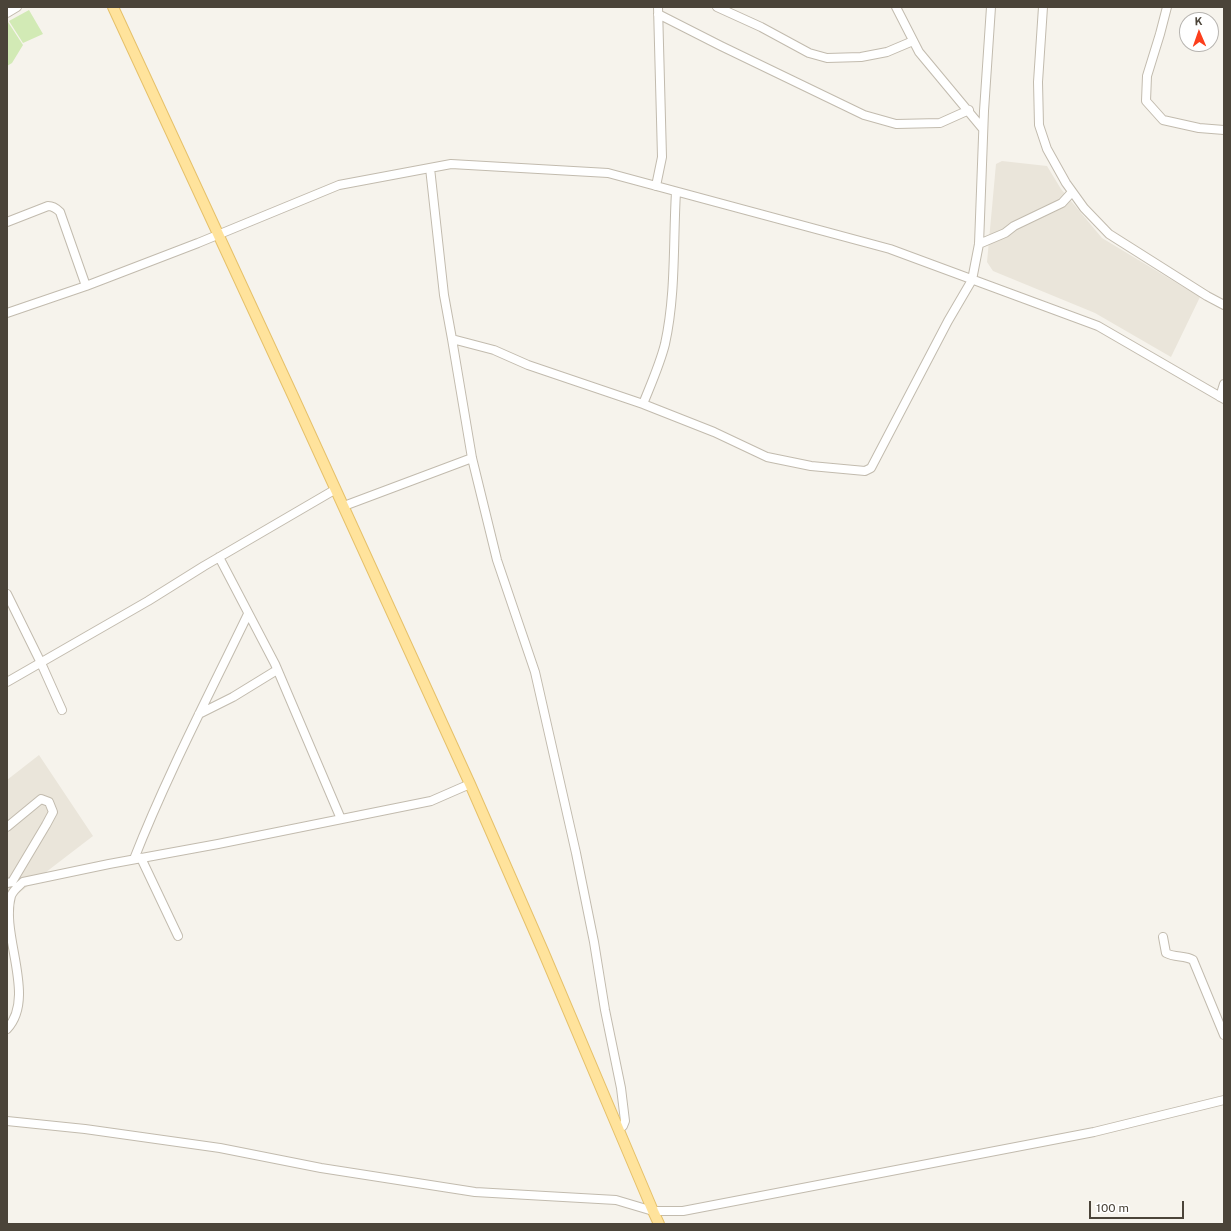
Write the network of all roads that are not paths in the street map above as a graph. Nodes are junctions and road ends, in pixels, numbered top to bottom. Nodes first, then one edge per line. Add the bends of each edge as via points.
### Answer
1 (17, 7) edge
2 (113, 7) edge
3 (717, 7) edge
4 (896, 7) edge
5 (991, 7) edge
6 (1044, 7) edge
7 (1167, 7) edge
8 (658, 11) edge
9 (7, 13) edge
10 (913, 41) junction
11 (969, 110) junction
12 (984, 129) junction
13 (1224, 130) edge
14 (430, 168) junction
15 (656, 186) junction
16 (676, 192) junction
17 (1072, 192) junction
18 (7, 222) edge
19 (218, 235) junction
20 (979, 244) junction
21 (972, 280) junction
22 (86, 286) junction
23 (1224, 304) edge
24 (7, 313) edge
25 (452, 339) junction
26 (1224, 384) edge
27 (1222, 398) edge
28 (642, 404) junction
29 (472, 458) junction
30 (336, 489) junction
31 (344, 506) junction
32 (219, 557) junction
33 (7, 594) edge
34 (248, 614) junction
35 (41, 663) junction
36 (277, 670) junction
37 (7, 682) edge
38 (62, 710) dead end
39 (200, 714) junction
40 (470, 784) junction
41 (341, 819) junction
42 (7, 826) edge
43 (138, 859) junction
44 (7, 883) edge
45 (178, 936) dead end
46 (1163, 937) dead end
47 (7, 1029) edge
48 (1224, 1035) edge
49 (1224, 1100) edge
50 (7, 1121) edge
51 (618, 1129) junction
52 (653, 1211) junction
53 (656, 1224) edge
54 (659, 1224) edge

1 - 9 street
2 - 19 main road
3 - 10 street via 809,53 827,58 861,57 886,52
4 - 10 street
5 - 12 street
6 - 17 street via 1038,82 1039,125 1047,149
7 - 13 street via 1147,76 1146,101 1163,120 1199,128
8 - 11 street via 721,46 864,115 896,124 940,123
8 - 15 street via 662,157
10 - 11 street via 919,52
11 - 12 street
12 - 20 street
14 - 15 street via 451,164 608,173
14 - 19 street via 339,186
14 - 25 street via 444,295
15 - 16 street
16 - 21 street via 890,249
16 - 28 street via 671,305 665,344
17 - 20 street via 1062,203
17 - 23 street via 1109,234 1144,258
18 - 22 street via 48,206 56,208 60,212
19 - 22 street
19 - 30 main road
20 - 21 street
21 - 27 street via 1098,326
21 - 28 street via 871,468 865,471 811,466 767,457 714,432
22 - 24 street
25 - 28 street via 494,350
25 - 29 street
26 - 27 street
29 - 31 street
29 - 51 street via 496,560 535,672 576,853 621,1088 625,1121
30 - 31 main road
30 - 32 street
31 - 40 main road
32 - 34 street
32 - 35 street
33 - 35 street
34 - 36 street
34 - 39 street
35 - 37 street
35 - 38 street
36 - 39 street
36 - 41 street
39 - 43 street via 154,810
40 - 41 street via 431,801
40 - 51 main road
41 - 43 street
42 - 44 street via 41,799 49,802 53,812 12,882
43 - 45 street
43 - 47 street via 23,882 14,891 8,913 19,986 17,1013
46 - 48 street via 1166,953 1193,960
49 - 52 street via 1078,1135 683,1211
50 - 52 street via 220,1148 321,1168 476,1192 616,1200
51 - 52 main road
52 - 53 main road
52 - 54 main road

